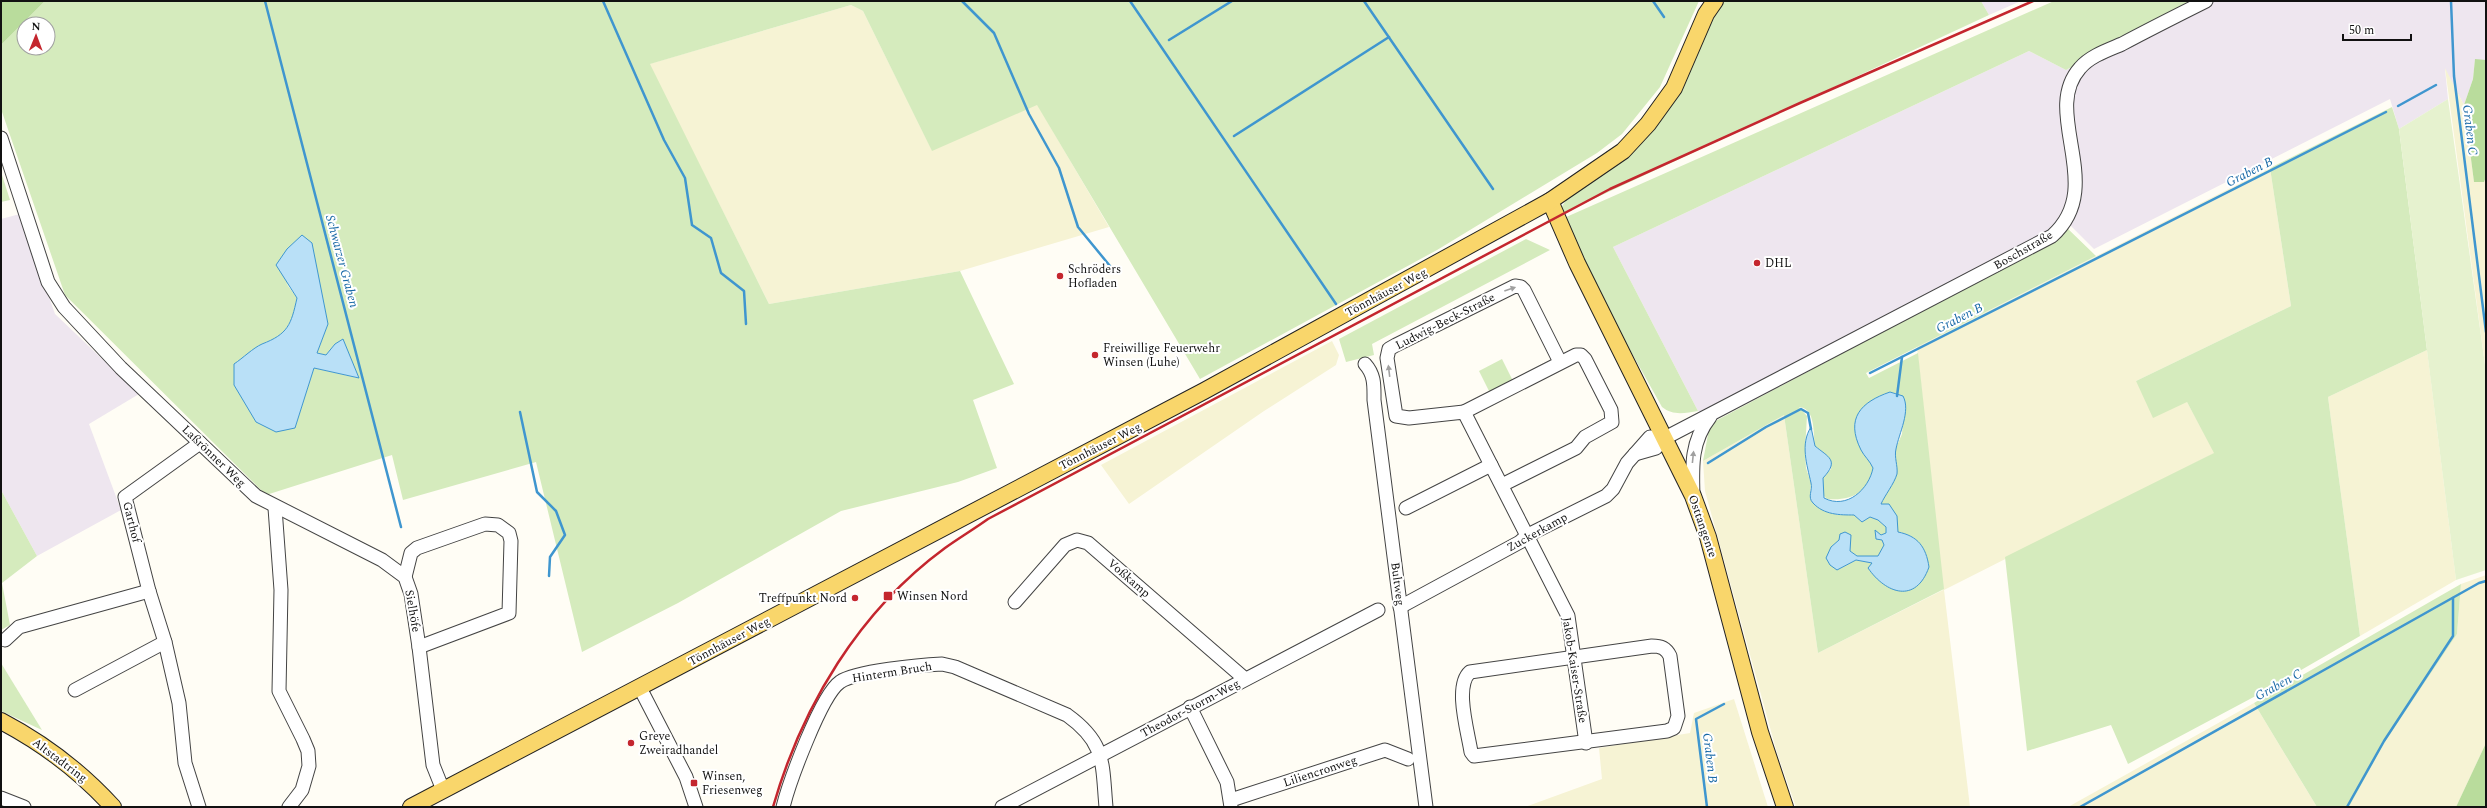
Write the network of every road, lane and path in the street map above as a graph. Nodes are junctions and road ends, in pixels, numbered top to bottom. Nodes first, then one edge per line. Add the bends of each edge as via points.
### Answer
1 (1715, 1) edge
2 (2206, 1) edge
3 (1, 138) edge
4 (1544, 204) junction
5 (1560, 362) junction
6 (1365, 364) dead end
7 (1464, 412) junction
8 (1711, 416) junction
9 (1665, 438) junction
10 (200, 443) junction
11 (1491, 466) junction
12 (1502, 485) junction
13 (1693, 496) junction
14 (275, 508) junction
15 (1406, 508) dead end
16 (1528, 535) junction
17 (405, 578) junction
18 (1398, 581) junction
19 (149, 591) junction
20 (1423, 593) junction
21 (1015, 602) dead end
22 (1400, 607) junction
23 (1378, 610) dead end
24 (5, 640) dead end
25 (165, 642) junction
26 (419, 647) junction
27 (1574, 657) junction
28 (1245, 679) junction
29 (640, 688) junction
30 (75, 690) dead end
31 (1190, 707) junction
32 (1, 721) edge
33 (1586, 743) junction
34 (1101, 754) junction
35 (1408, 759) dead end
36 (443, 790) junction
37 (1, 798) edge
38 (1231, 804) edge
39 (420, 805) edge
40 (24, 807) edge
41 (113, 807) edge
42 (199, 807) edge
43 (289, 807) edge
44 (696, 807) edge
45 (783, 807) edge
46 (1002, 807) edge
47 (1106, 807) edge
48 (1426, 807) edge
49 (1785, 807) edge

1 - 4 main road, Tönnhäuser Weg via 1706,14 1674,88 1648,124 1623,151
2 - 8 street, Boschstraße via 2090,60 2074,76 2067,104 2076,191 2071,213 2052,236
3 - 10 street, Laßrönner Weg via 48,282 64,307 121,368
4 - 9 main road, Osttangente via 1577,263
4 - 29 main road, Tönnhäuser Weg via 1204,392
5 - 7 street
7 -> 5 street, Ludwig-Beck-Straße via 1409,418 1396,416 1389,350 1515,286 1524,290
5 - 12 street via 1576,355 1581,355 1585,359 1611,410 1612,422 1585,437 1576,448
6 - 18 street, Bultweg via 1371,370 1374,382 1374,400
7 - 11 street
8 - 9 street, Boschstraße
13 -> 8 street, Boschstraße via 1692,457 1696,439
9 - 13 main road, Osttangente
9 - 16 street, Zuckerkamp via 1656,448 1635,454 1606,496
10 - 14 street, Laßrönner Weg via 256,496
10 - 19 street, Garthof via 125,496
11 - 12 street
11 - 15 street
12 - 16 street
13 - 49 main road, Osttangente via 1708,537 1760,732
14 - 17 street, Sielhöfe via 382,560
14 - 43 street via 281,590 279,691 308,751 309,766 302,790
16 - 20 street, Zuckerkamp via 1520,542
16 - 27 street, Jakob-Kaiser-Straße via 1568,616
17 - 26 street, Sielhöfe via 411,594
17 - 26 street via 412,553 417,548 485,524 498,525 509,532 509,613
18 - 20 street
18 - 22 street, Bultweg
19 - 24 street via 18,627
19 - 25 street, Garthof
20 - 22 street, Zuckerkamp
21 - 28 street, Voßkamp via 1065,545 1077,540 1088,543
22 - 48 street, Bultweg
23 - 28 street, Theodor-Storm-Weg
25 - 30 street
25 - 42 street, Garthof via 179,703 185,763
26 - 36 street, Sielhöfe via 433,765
27 - 33 street, Jakob-Kaiser-Straße
27 - 33 street via 1660,646 1667,650 1670,656 1678,722 1668,731
27 - 33 street via 1476,670 1465,676 1462,688 1471,752 1474,756
28 - 31 street, Theodor-Storm-Weg
29 - 36 main road, Tönnhäuser Weg
29 - 44 street via 686,777
31 - 34 street, Theodor-Storm-Weg
31 - 38 street via 1217,758 1227,782
32 - 41 main road, Altstadtring via 22,732 68,764
34 - 45 street, Hinterm Bruch via 1094,740 1067,714 955,667 928,665 854,676 840,682 830,693 797,764
34 - 46 street, Theodor-Storm-Weg
34 - 47 street
35 - 38 street, Liliencronweg via 1384,750
36 - 39 main road, Tönnhäuser Weg
37 - 40 street

